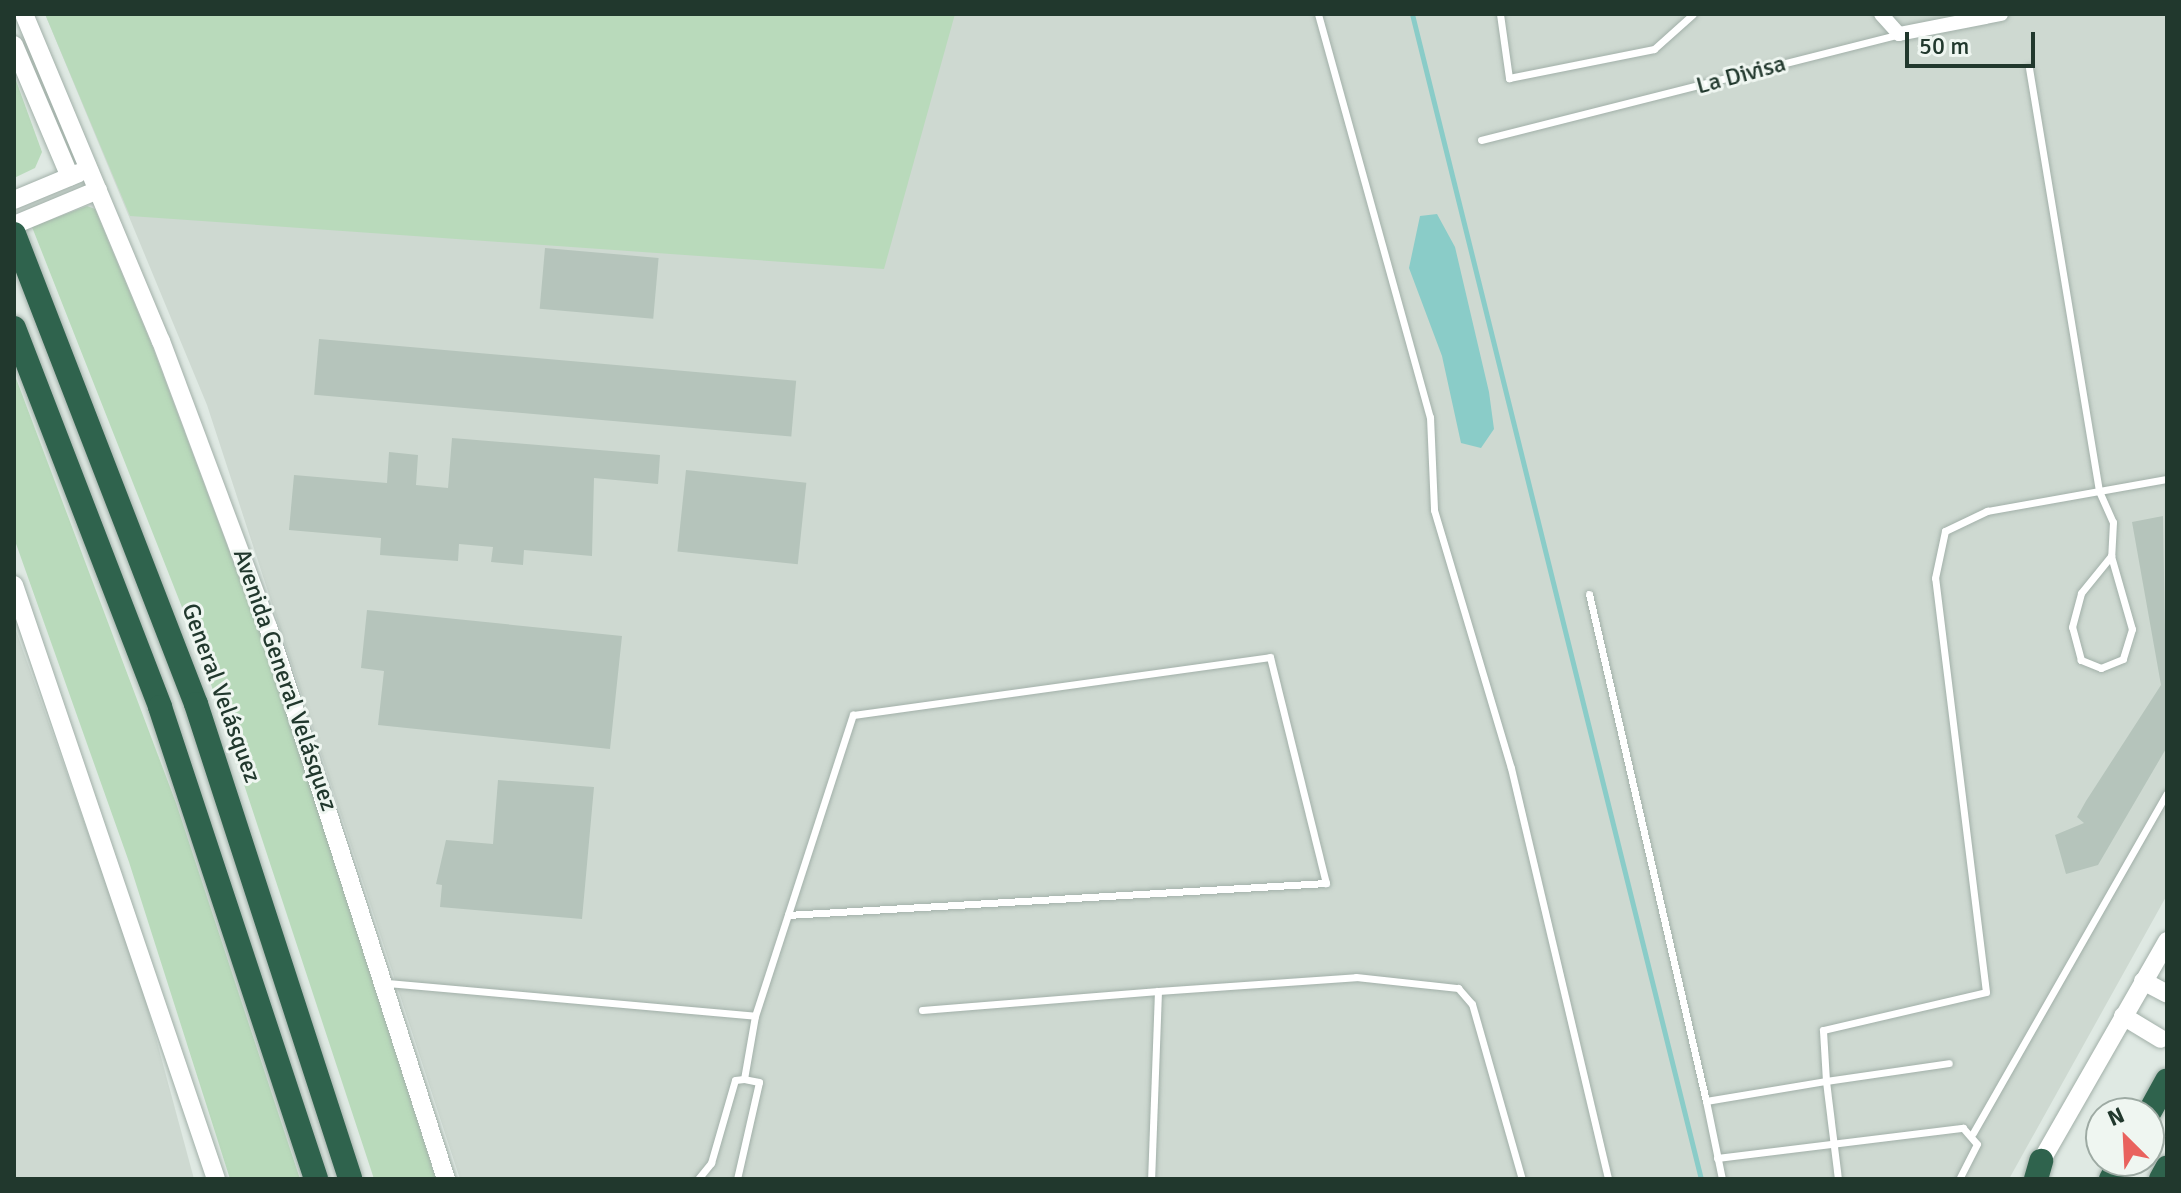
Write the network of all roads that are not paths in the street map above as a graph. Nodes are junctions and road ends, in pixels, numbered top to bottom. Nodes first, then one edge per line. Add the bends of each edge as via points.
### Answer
1 (24, 14) edge
2 (1318, 14) edge
3 (1500, 14) edge
4 (1693, 14) edge
5 (1881, 14) edge
6 (2001, 14) edge
7 (1899, 34) junction
8 (14, 45) edge
9 (2029, 68) dead end
10 (1481, 140) dead end
11 (89, 169) junction
12 (70, 177) junction
13 (98, 190) junction
14 (14, 200) edge
15 (14, 225) edge
16 (17, 242) edge
17 (14, 328) edge
18 (2167, 479) edge
19 (2099, 491) junction
20 (2111, 556) junction
21 (14, 585) edge
22 (1589, 594) dead end
23 (2167, 793) edge
24 (788, 915) junction
25 (2167, 941) edge
26 (2143, 981) junction
27 (388, 983) junction
28 (1158, 991) junction
29 (2167, 994) edge
30 (922, 1010) dead end
31 (755, 1016) junction
32 (2123, 1016) junction
33 (2161, 1039) dead end
34 (1949, 1063) dead end
35 (744, 1079) junction
36 (1826, 1081) junction
37 (1706, 1101) junction
38 (1973, 1133) junction
39 (1832, 1143) junction
40 (1717, 1158) junction
41 (2167, 1168) edge
42 (2036, 1173) edge
43 (216, 1179) edge
44 (316, 1179) edge
45 (350, 1179) edge
46 (446, 1179) edge
47 (698, 1179) edge
48 (737, 1179) edge
49 (1151, 1179) edge
50 (1522, 1179) edge
51 (1608, 1179) edge
52 (1722, 1179) edge
53 (1838, 1179) edge
54 (1959, 1179) edge
55 (2161, 1179) edge

1 - 11 street, Avenida General Velásquez
2 - 51 lane via 1430,417 1434,510 1511,768
3 - 4 lane via 1509,78 1654,49
5 - 7 street
6 - 7 street, La Divisa
7 - 10 lane, La Divisa
8 - 12 street
9 - 19 lane
11 - 12 street
11 - 13 street, Avenida General Velásquez
12 - 14 street
13 - 15 street
13 - 27 street, Avenida General Velásquez via 268,627
16 - 45 highway, General Velásquez via 192,691
17 - 44 highway via 160,707
18 - 19 lane
19 - 20 lane via 2113,522
19 - 36 lane via 1963,518 1945,531 1935,552 1986,992 1823,1030
20 - 20 lane via 2081,593 2072,627 2081,660 2101,668 2123,659 2132,644
21 - 43 street
22 - 37 lane
23 - 38 lane
24 - 24 lane via 853,715 1270,657 1326,883
24 - 31 lane
25 - 26 street
26 - 29 street
26 - 32 street
27 - 31 lane
27 - 46 street, Avenida General Velásquez
28 - 30 lane
28 - 49 lane
28 - 50 lane via 1356,977 1458,988 1472,1004
31 - 35 lane
32 - 33 street
32 - 42 street
34 - 36 lane
35 - 47 lane via 735,1080 711,1163
35 - 48 lane via 759,1082
36 - 37 lane
36 - 39 lane
37 - 40 lane
38 - 39 lane via 1963,1128
38 - 54 lane via 1976,1150
39 - 40 lane
39 - 53 lane
40 - 52 lane
41 - 55 highway

